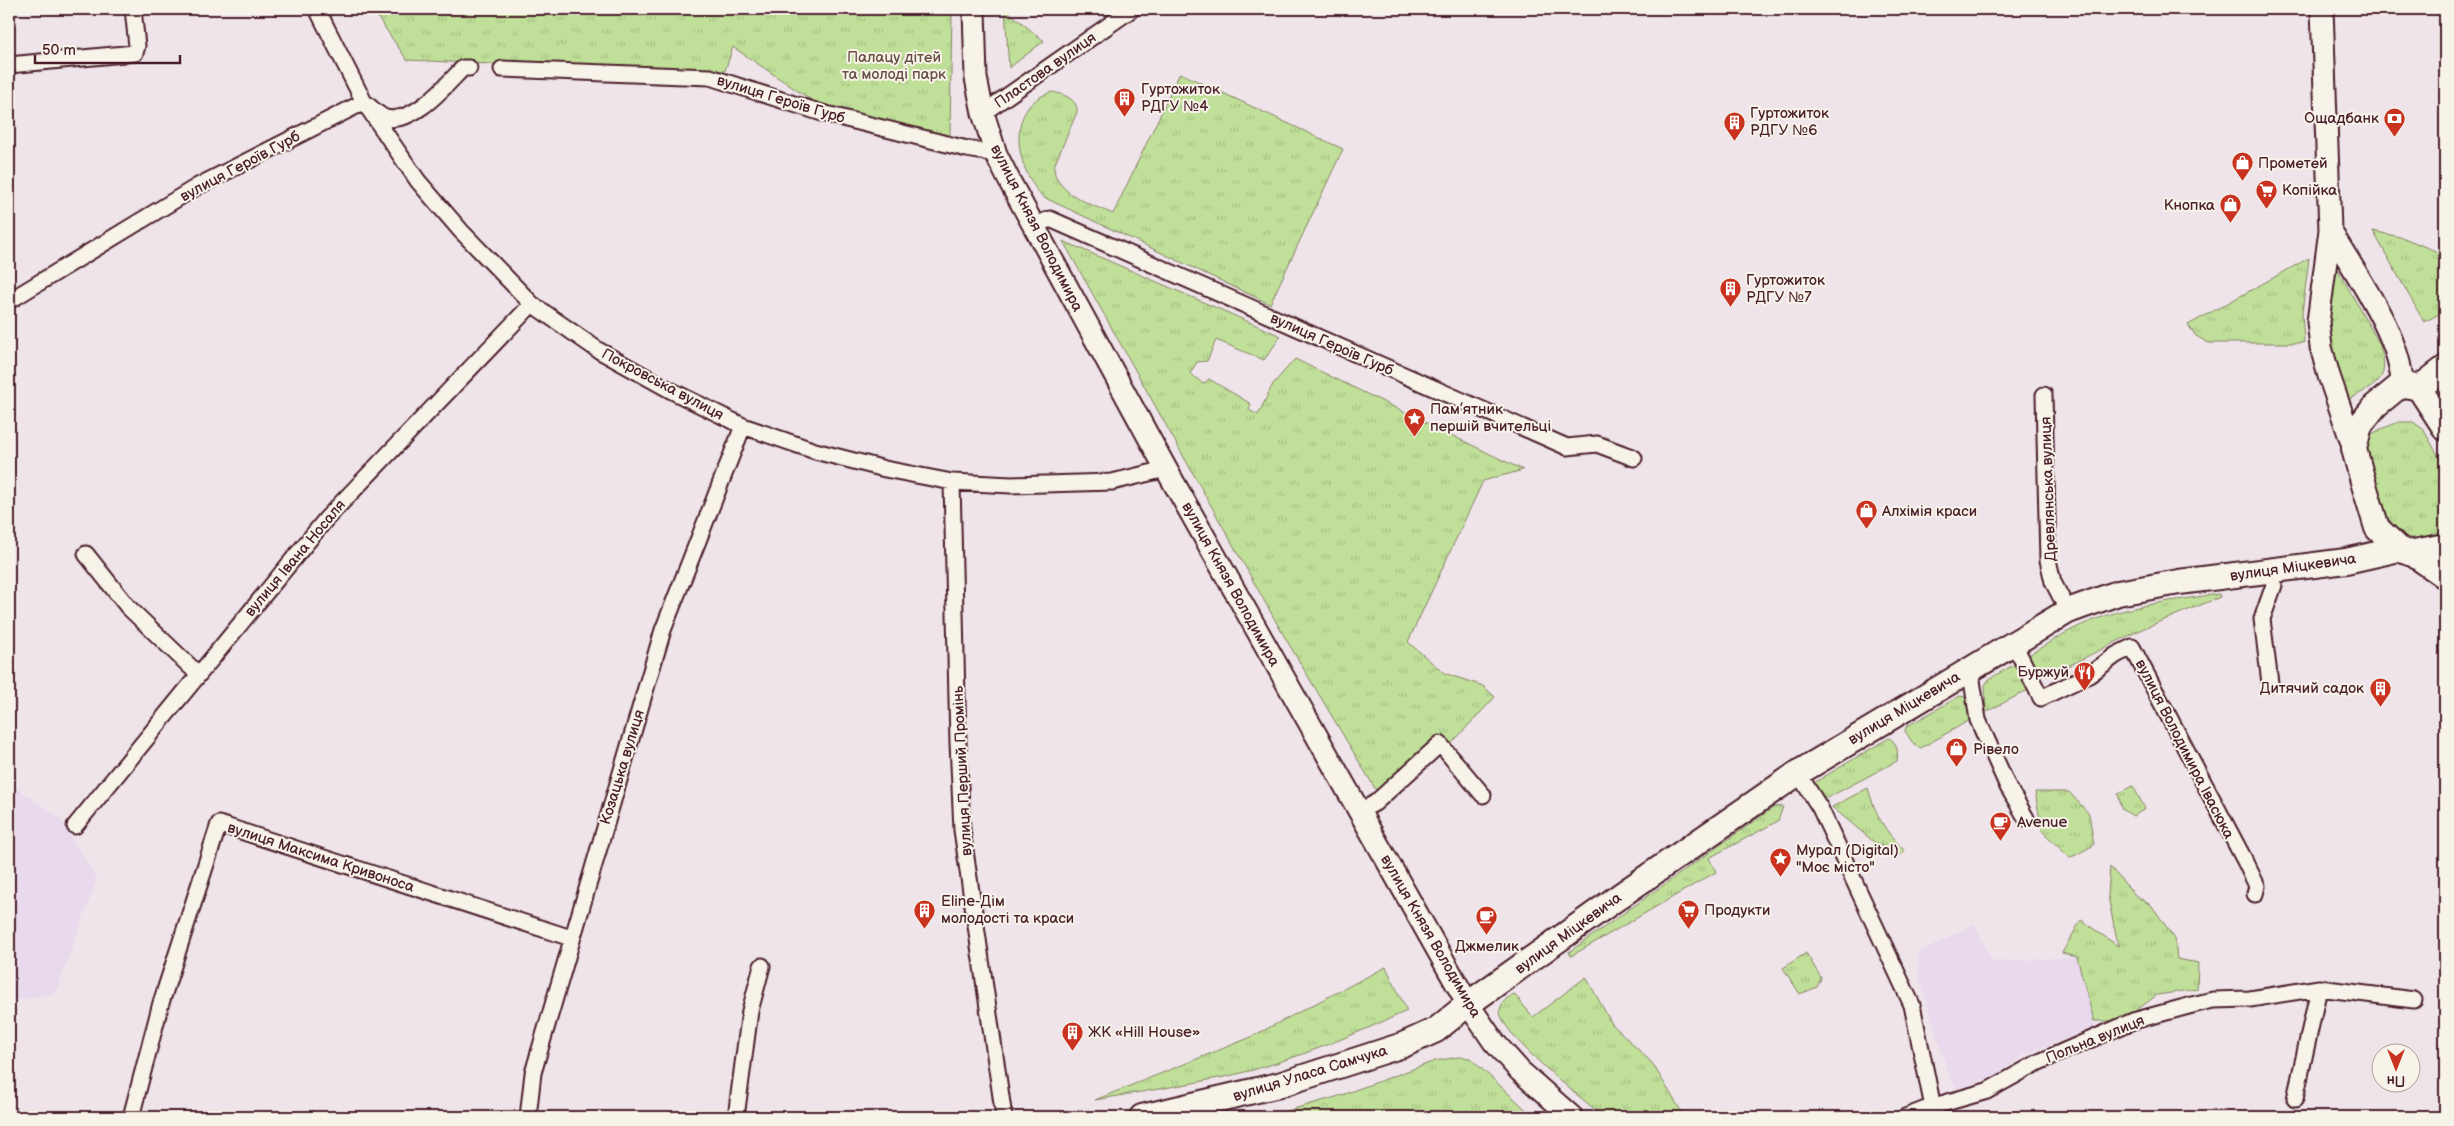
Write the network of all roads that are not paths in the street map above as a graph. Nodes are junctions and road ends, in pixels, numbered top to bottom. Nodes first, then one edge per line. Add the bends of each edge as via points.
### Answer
1 (134, 9) edge
2 (317, 9) edge
3 (974, 9) edge
4 (1132, 9) edge
5 (2322, 9) edge
6 (9, 65) edge
7 (469, 68) dead end
8 (502, 69) dead end
9 (364, 102) junction
10 (983, 113) junction
11 (996, 154) junction
12 (1033, 226) junction
13 (2330, 230) junction
14 (9, 301) edge
15 (532, 304) junction
16 (2445, 368) edge
17 (2410, 386) junction
18 (2044, 395) dead end
19 (744, 426) junction
20 (2445, 428) edge
21 (2354, 449) junction
22 (1634, 458) dead end
23 (1166, 469) junction
24 (952, 482) junction
25 (2445, 546) edge
26 (2404, 551) junction
27 (86, 554) dead end
28 (2271, 571) junction
29 (2445, 578) edge
30 (2068, 611) junction
31 (2014, 642) junction
32 (1970, 668) junction
33 (198, 674) junction
34 (2270, 683) dead end
35 (1798, 772) junction
36 (1483, 795) dead end
37 (1360, 811) junction
38 (2026, 818) dead end
39 (75, 826) dead end
40 (2255, 894) dead end
41 (571, 938) junction
42 (762, 966) dead end
43 (2319, 988) junction
44 (2414, 1000) dead end
45 (1468, 1004) junction
46 (2295, 1099) dead end
47 (1933, 1112) edge
48 (131, 1117) edge
49 (528, 1117) edge
50 (736, 1117) edge
51 (1004, 1117) edge
52 (1142, 1117) edge
53 (1572, 1117) edge
54 (1905, 1117) edge

1 - 6 street via 135,53
2 - 9 street, Покровська вулиця
3 - 10 street, вулиця Князя Володимира via 976,78
4 - 10 street, Пластова вулиця
5 - 13 street
7 - 9 street via 463,68 422,108 401,118 385,118
8 - 11 street, вулиця Героїв Гурб via 710,77 822,113
9 - 14 street, вулиця Героїв Гурб via 198,186
9 - 15 street, Покровська вулиця via 424,188
10 - 11 street, вулиця Князя Володимира
11 - 12 street, вулиця Князя Володимира
12 - 22 street, вулиця Героїв Гурб via 1050,219 1567,447 1597,444
12 - 23 street, вулиця Князя Володимира
13 - 17 street via 2394,341 2401,370
13 - 21 street via 2318,322 2329,376
15 - 19 street, Покровська вулиця via 598,350
15 - 33 street, вулиця Івана Носаля via 326,519
16 - 17 main road
17 - 20 main road
17 - 21 main road via 2375,406 2360,425
18 - 30 street, Древлянська вулиця via 2048,560 2053,582
19 - 24 street, Покровська вулиця via 815,451
19 - 41 street, Козацька вулиця via 663,630
21 - 26 main road via 2377,528
23 - 24 street, Покровська вулиця via 1112,482 1010,485
23 - 37 street, вулиця Князя Володимира
24 - 51 street, вулиця Перший Промінь via 962,830
25 - 26 main road, вулиця Міцкевича
26 - 28 main road, вулиця Міцкевича
26 - 29 street
27 - 33 street via 128,607
28 - 30 main road, вулиця Міцкевича via 2118,593
28 - 34 street via 2274,585 2262,619
30 - 31 main road, вулиця Міцкевича
31 - 32 main road, вулиця Міцкевича
31 - 40 street, вулиця Володимира Івасюка via 2041,698 2089,674 2132,647 2245,861 2257,886
32 - 35 main road, вулиця Міцкевича
32 - 38 street via 1978,720 2008,787
33 - 39 street, вулиця Івана Носаля
35 - 45 main road, вулиця Міцкевича
35 - 47 street via 1820,808 1912,1005
36 - 37 street via 1440,744 1375,803
37 - 45 street, вулиця Князя Володимира
41 - 48 street, вулиця Максима Кривоноса via 219,824 162,1002
41 - 49 street, Козацька вулиця via 533,1073
42 - 50 street via 750,1011
43 - 44 street, Польна вулиця
43 - 46 street
43 - 47 street, Польна вулиця via 2250,999 2212,1000 2133,1021 2039,1062 1986,1091
45 - 52 main road, вулиця Уласа Самчука via 1436,1030 1403,1045 1279,1085
45 - 53 street, вулиця Князя Володимира via 1494,1042 1520,1071
47 - 54 street, Польна вулиця

